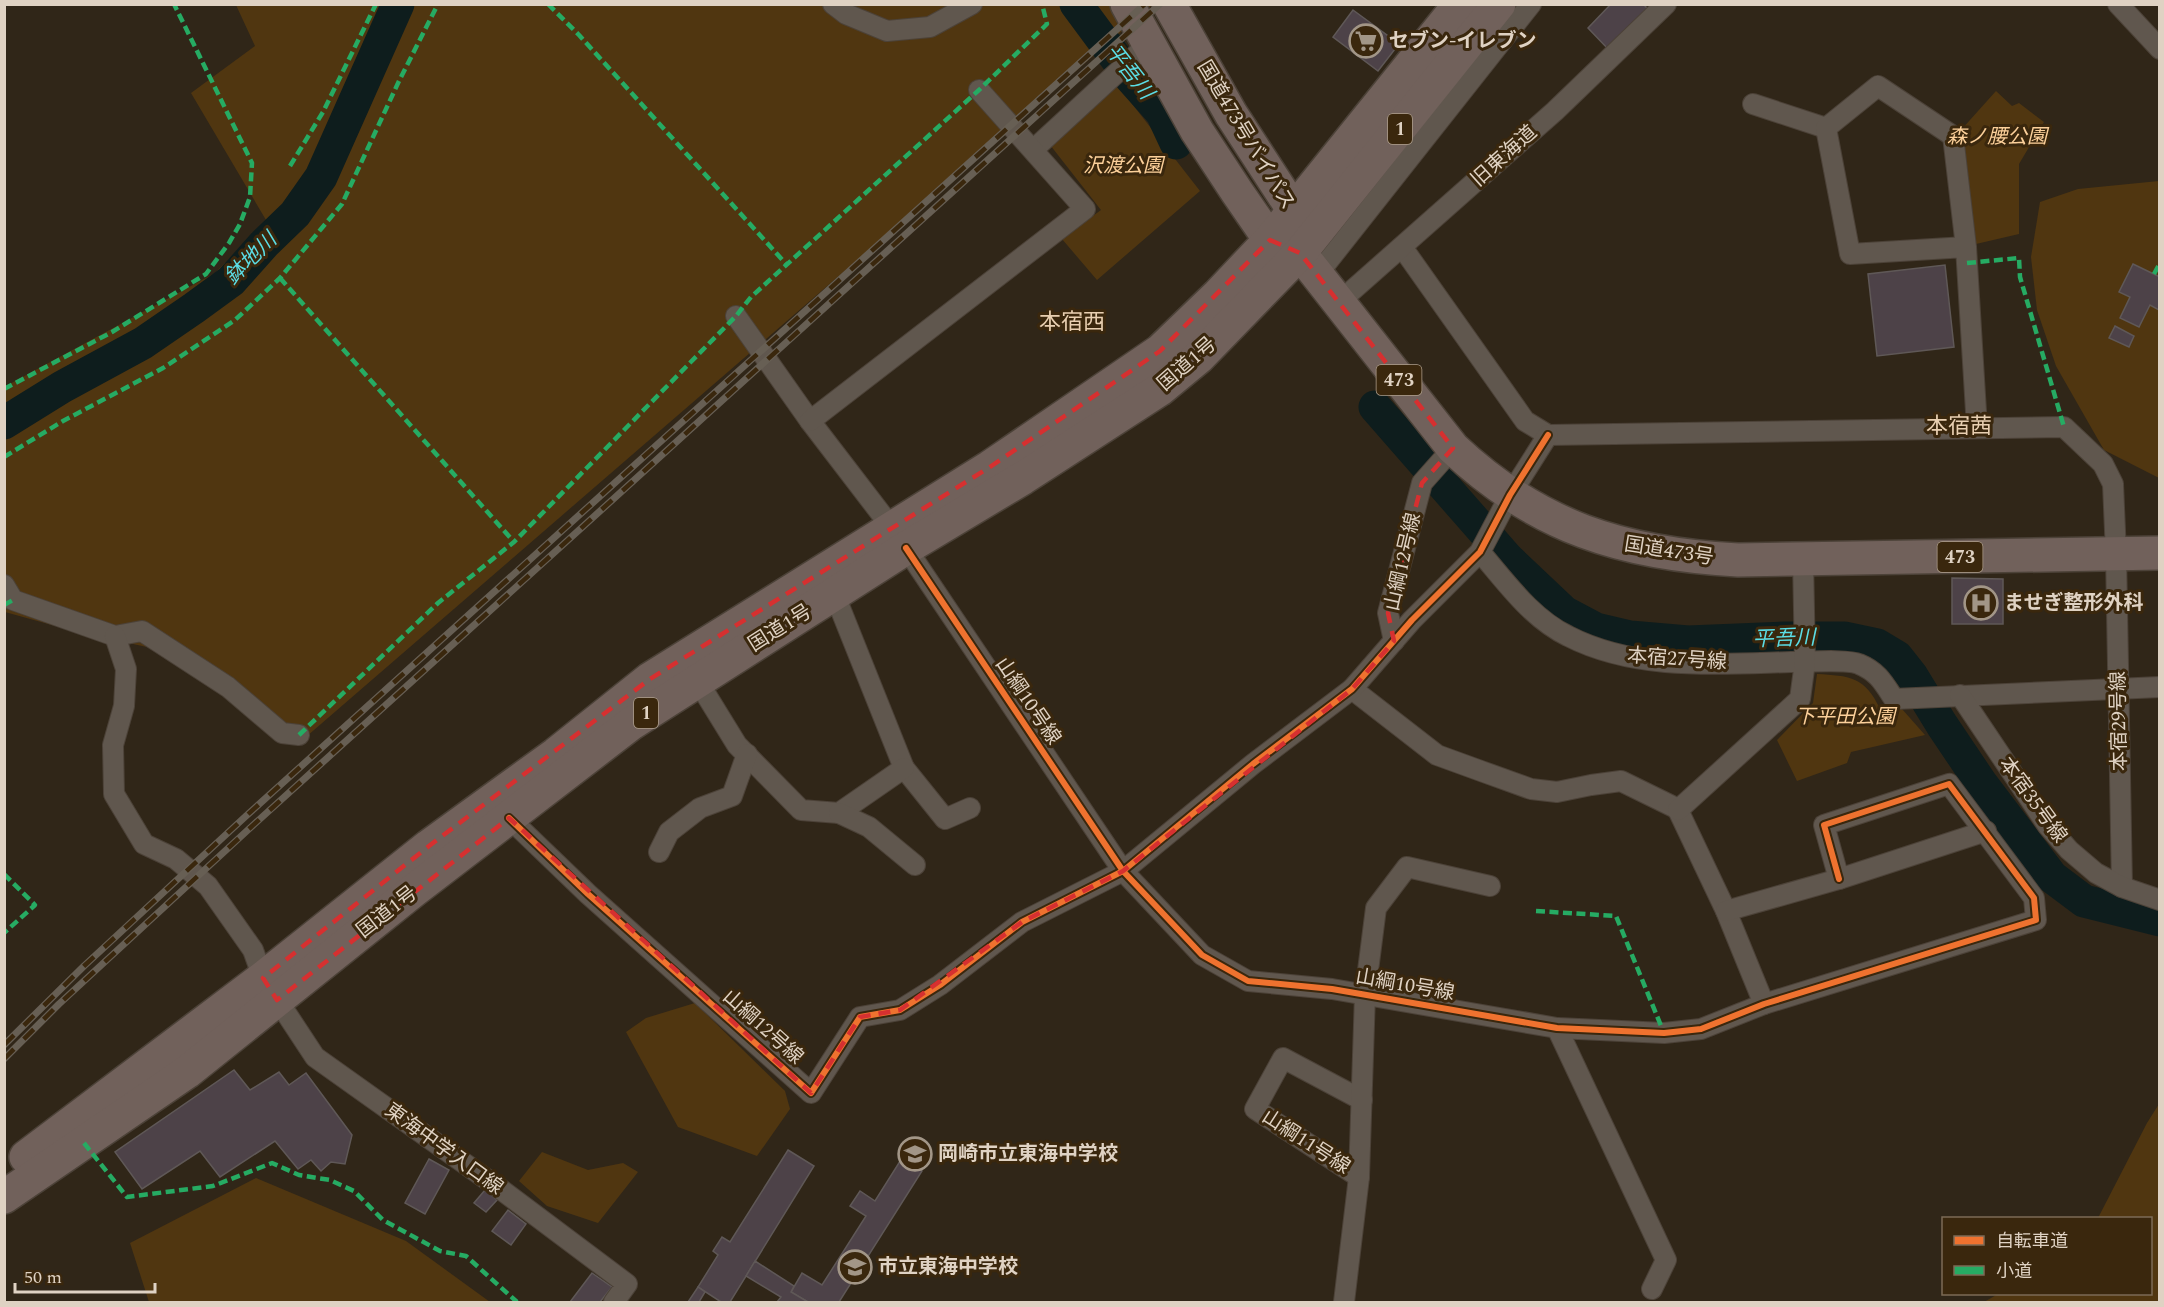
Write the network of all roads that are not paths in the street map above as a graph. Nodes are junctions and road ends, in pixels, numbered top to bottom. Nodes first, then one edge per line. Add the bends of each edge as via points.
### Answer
1 (833, 4) edge
2 (972, 4) edge
3 (1127, 4) edge
4 (1460, 4) edge
5 (1666, 4) edge
6 (2118, 4) edge
7 (1522, 5) edge
8 (1176, 7) edge
9 (1144, 48) junction
10 (2160, 49) edge
11 (979, 90) dead end
12 (1753, 104) dead end
13 (1826, 128) junction
14 (1421, 144) junction
15 (1034, 149) junction
16 (1383, 149) junction
17 (1294, 211) junction
18 (1270, 240) junction
19 (1402, 247) junction
20 (1966, 247) junction
21 (1309, 264) junction
22 (1338, 303) junction
23 (736, 316) dead end
24 (810, 421) junction
25 (1977, 428) junction
26 (1548, 435) junction
27 (1452, 447) junction
28 (1510, 495) junction
29 (899, 538) junction
30 (1480, 552) junction
31 (2116, 554) junction
32 (2160, 554) edge
33 (1803, 559) junction
34 (4, 585) edge
35 (834, 593) junction
36 (115, 636) junction
37 (1394, 641) junction
38 (1805, 662) junction
39 (697, 680) junction
40 (2119, 687) junction
41 (2160, 687) edge
42 (1352, 689) junction
43 (1953, 696) junction
44 (299, 735) dead end
45 (747, 754) junction
46 (904, 768) junction
47 (970, 808) dead end
48 (1678, 810) junction
49 (839, 813) junction
50 (509, 818) junction
51 (1986, 831) junction
52 (659, 852) dead end
53 (915, 865) dead end
54 (1122, 871) junction
55 (1839, 879) junction
56 (1490, 886) dead end
57 (2122, 887) junction
58 (2160, 900) edge
59 (1726, 911) junction
60 (270, 989) junction
61 (1365, 994) junction
62 (1764, 1004) junction
63 (1557, 1028) junction
64 (1362, 1100) junction
65 (4, 1173) edge
66 (1359, 1177) junction
67 (4, 1197) edge
68 (1652, 1289) dead end
69 (614, 1302) edge
70 (1344, 1302) edge

1 - 2 street via 846,14 887,31 930,27
3 - 9 highway, 国道473号バイパス
4 - 17 highway, 国道1号 / 1
5 - 19 street, 旧東海道 via 1555,111
6 - 10 street
7 - 14 street
7 - 16 highway, 国道1号 / 1
8 - 17 highway, 国道473号バイパス / 473 via 1231,114
9 - 15 street
9 - 18 highway, 国道473号バイパス
11 - 15 street
12 - 13 street
13 - 20 street via 1850,254
13 - 20 street via 1878,86 1953,136
14 - 16 street
14 - 21 street
15 - 24 street via 1084,209
16 - 21 highway, 国道1号 / 1
17 - 18 highway, 国道1号 / 1
17 - 21 highway, 国道473号バイパス / 473
18 - 21 highway, 国道473号バイパス / 473
18 - 29 highway, 国道1号 / 1 via 1160,351 990,467
19 - 22 street, 旧東海道
19 - 26 street via 1525,421
20 - 25 street
21 - 22 highway, 国道473号 / 473
21 - 29 highway, 国道1号 / 1 via 1159,390 1023,478
22 - 27 highway, 国道473号 / 473
23 - 24 street, 山綱10号線
24 - 29 street, 山綱10号線
25 - 26 street, 本宿29号線
25 - 31 street, 本宿29号線 via 2064,427 2103,464 2113,484
26 - 28 street
27 - 28 highway, 国道473号 / 473
27 - 37 street, 山綱12号線 via 1422,483 1388,613
28 - 30 street
28 - 33 highway, 国道473号 / 473 via 1575,528 1637,548 1701,558
29 - 35 highway, 国道1号 / 1
29 - 54 street, 山綱10号線
29 - 60 highway, 国道1号 / 1 via 650,679 556,754 429,846
30 - 37 street
30 - 38 street, 本宿27号線 via 1529,608 1568,636 1591,646 1650,660
31 - 32 highway, 国道473号 / 473
31 - 33 highway, 国道473号 / 473
31 - 40 street, 本宿29号線
33 - 38 street
34 - 36 street via 13,600
35 - 39 highway, 国道1号 / 1
35 - 46 street
36 - 44 street via 142,631 228,687 282,733
36 - 60 street, 東海中学入口線 via 126,669 124,706 113,746 114,794 144,844 176,859 208,886 253,950
37 - 42 street
38 - 43 street, 本宿27号線 via 1857,663 1879,676 1894,699
38 - 48 street via 1800,699
39 - 45 street via 737,745
39 - 50 highway, 国道1号 / 1 via 632,723
40 - 41 street
40 - 43 street
40 - 57 street, 本宿29号線
42 - 48 street via 1437,755 1531,789 1557,792 1621,781
42 - 54 street
43 - 57 street, 本宿35号線 via 2069,850 2096,873
45 - 49 street via 801,810
45 - 52 street via 732,795 700,808 669,832
46 - 47 street via 945,819
46 - 49 street
48 - 59 street
49 - 53 street via 869,827
50 - 54 street, 山綱12号線 via 588,894 811,1093 860,1017 900,1010 940,985 1022,922
50 - 60 highway, 国道1号 / 1
51 - 55 street
51 - 55 street via 1949,784 1824,825
51 - 62 street, 山綱10号線 via 2034,898 2036,920
54 - 61 street, 山綱10号線 via 1202,955 1248,981
55 - 59 street
56 - 61 street via 1407,867 1376,908
57 - 58 street, 本宿35号線
59 - 62 street
60 - 65 highway, 国道1号 / 1
60 - 67 highway, 国道1号 / 1 via 187,1072
60 - 69 street, 東海中学入口線 via 315,1057 627,1284
61 - 63 street, 山綱10号線
61 - 64 street
62 - 63 street, 山綱10号線 via 1701,1029 1664,1033
63 - 68 street via 1666,1260
64 - 66 street
64 - 66 street, 山綱11号線 via 1283,1059 1255,1109
66 - 70 street

